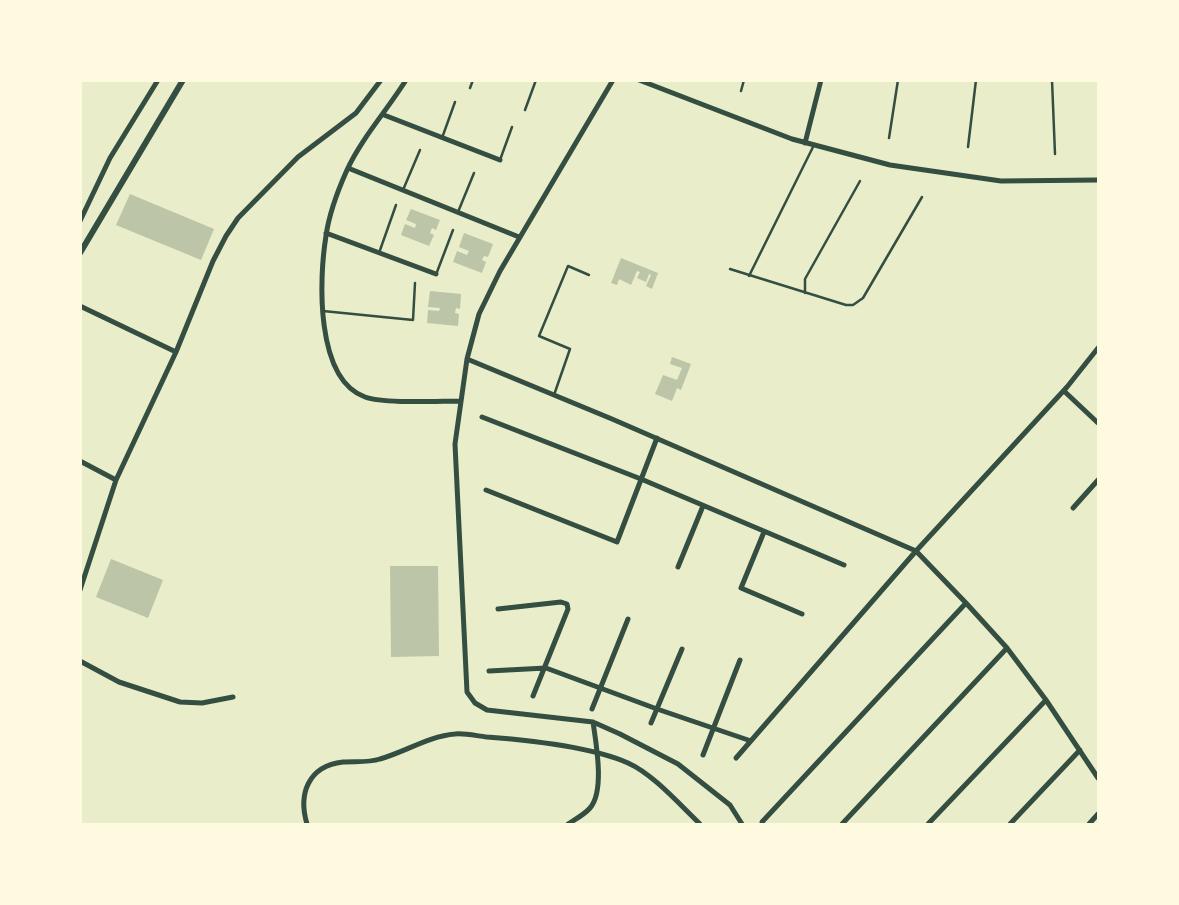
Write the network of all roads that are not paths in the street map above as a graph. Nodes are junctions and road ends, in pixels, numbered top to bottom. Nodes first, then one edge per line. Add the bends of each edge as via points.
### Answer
1 (159, 80) edge
2 (183, 80) edge
3 (381, 80) edge
4 (406, 80) edge
5 (473, 80) edge
6 (536, 80) edge
7 (613, 80) edge
8 (639, 80) edge
9 (744, 80) edge
10 (821, 80) edge
11 (898, 80) edge
12 (976, 80) edge
13 (1052, 80) edge
14 (470, 88) dead end
15 (741, 91) dead end
16 (455, 102) dead end
17 (525, 110) dead end
18 (384, 115) junction
19 (512, 127) dead end
20 (442, 138) junction
21 (889, 138) dead end
22 (805, 143) junction
23 (814, 145) junction
24 (968, 147) dead end
25 (420, 150) dead end
26 (1055, 154) dead end
27 (500, 160) joint
28 (348, 168) junction
29 (474, 173) dead end
30 (1098, 180) edge
31 (860, 181) dead end
32 (403, 190) junction
33 (922, 197) dead end
34 (396, 205) dead end
35 (458, 212) junction
36 (80, 221) edge
37 (453, 230) dead end
38 (326, 233) junction
39 (519, 237) junction
40 (80, 253) edge
41 (379, 253) junction
42 (730, 269) dead end
43 (436, 274) joint
44 (589, 275) dead end
45 (749, 275) junction
46 (415, 283) dead end
47 (805, 293) junction
48 (80, 306) edge
49 (323, 311) junction
50 (1098, 348) edge
51 (176, 352) junction
52 (467, 359) junction
53 (1064, 391) junction
54 (554, 395) junction
55 (461, 401) junction
56 (482, 417) dead end
57 (1098, 423) edge
58 (657, 438) junction
59 (80, 461) edge
60 (116, 480) junction
61 (641, 480) junction
62 (1098, 480) edge
63 (486, 490) dead end
64 (703, 506) junction
65 (1073, 508) dead end
66 (764, 532) junction
67 (916, 551) junction
68 (844, 565) dead end
69 (678, 567) dead end
70 (80, 590) edge
71 (966, 603) junction
72 (498, 609) dead end
73 (802, 614) dead end
74 (628, 619) dead end
75 (1007, 648) junction
76 (682, 649) dead end
77 (740, 660) dead end
78 (80, 661) edge
79 (546, 668) junction
80 (489, 671) dead end
81 (600, 688) junction
82 (533, 696) dead end
83 (233, 697) dead end
84 (1045, 700) junction
85 (592, 709) dead end
86 (657, 709) junction
87 (593, 722) junction
88 (651, 723) dead end
89 (713, 729) junction
90 (751, 741) junction
91 (1080, 750) junction
92 (598, 754) junction
93 (703, 755) dead end
94 (736, 758) dead end
95 (1098, 778) edge
96 (1098, 814) edge
97 (762, 822) dead end
98 (307, 824) edge
99 (568, 824) edge
100 (701, 824) edge
101 (742, 824) edge
102 (842, 824) edge
103 (928, 824) edge
104 (1010, 824) edge
105 (1089, 824) edge

1 - 36 street via 110,158
2 - 40 street
3 - 51 street via 356,113 298,157 238,218 213,261
4 - 18 street
5 - 14 lane
6 - 17 lane
7 - 39 street
8 - 22 street
9 - 15 lane
10 - 22 street
11 - 21 lane
12 - 24 lane
13 - 26 lane
16 - 20 lane
18 - 20 street
18 - 28 street
19 - 27 lane
20 - 27 street
22 - 23 street
23 - 30 street via 890,165 1002,181
23 - 45 lane
25 - 32 lane
28 - 32 street
28 - 38 street
29 - 35 lane
31 - 47 lane via 805,279
32 - 35 street
33 - 47 lane via 859,302 846,305
34 - 41 lane
35 - 39 street
37 - 43 lane
38 - 41 street
38 - 49 street via 320,295
39 - 52 street via 479,314
41 - 43 street
42 - 45 lane
44 - 54 lane via 568,266 539,336 570,349
45 - 47 lane
46 - 49 lane via 413,320
48 - 51 street
49 - 55 street via 328,347 340,378 364,397
50 - 53 street
51 - 60 street
52 - 54 street
52 - 55 street
53 - 57 street
53 - 67 street
54 - 58 street
55 - 87 street via 455,444 467,692 487,710
56 - 61 street
58 - 61 street
58 - 67 street
59 - 60 street
60 - 70 street
61 - 63 street via 617,542
61 - 64 street
62 - 65 street
64 - 66 street
64 - 69 street
66 - 68 street
66 - 73 street via 741,588
67 - 71 street
67 - 90 street
71 - 75 street
71 - 97 street
72 - 79 street via 567,604
74 - 81 street
75 - 84 street
75 - 102 street
76 - 86 street
77 - 89 street
78 - 83 street via 119,682 180,702
79 - 80 street
79 - 81 street
79 - 82 street
81 - 85 street
81 - 86 street
84 - 91 street
84 - 103 street
86 - 88 street
86 - 89 street
87 - 92 street
87 - 101 street via 678,764 730,805
89 - 90 street
89 - 93 street
90 - 94 street
91 - 95 street
91 - 104 street
92 - 98 street via 455,734 378,760 342,762 321,770 303,795
92 - 99 street via 596,796 590,808
92 - 100 street via 641,771
96 - 105 street

